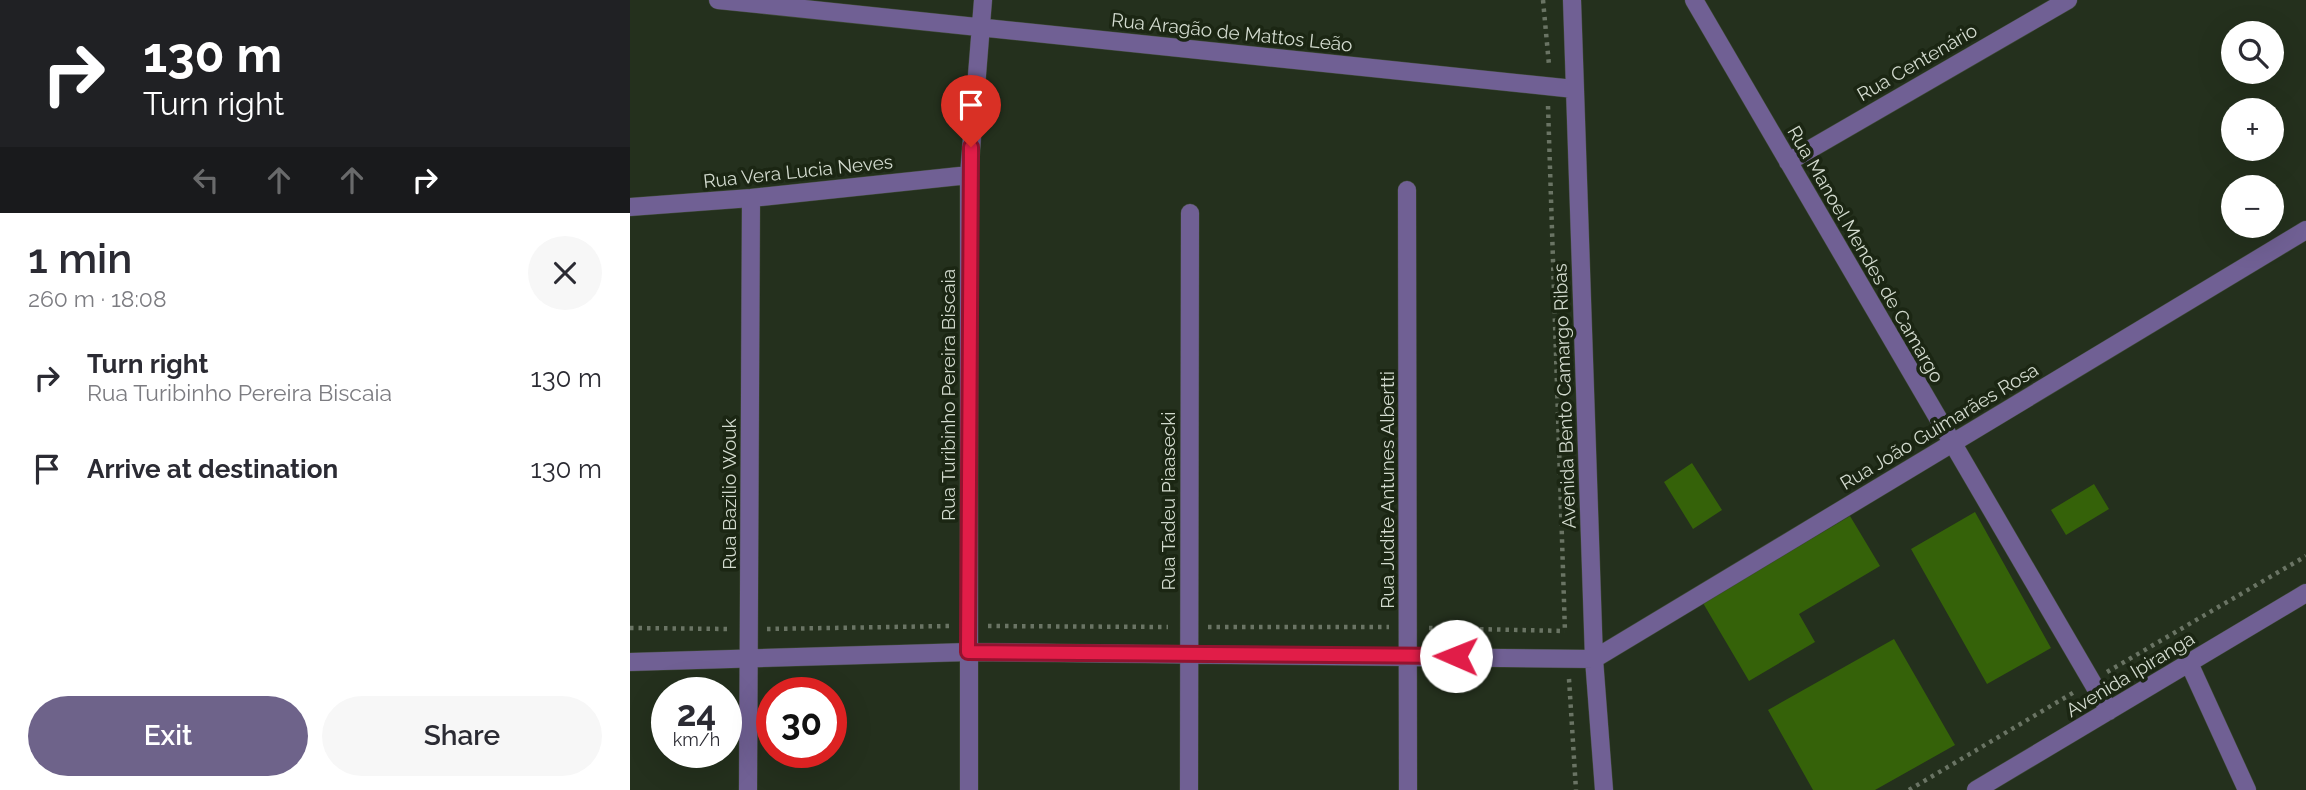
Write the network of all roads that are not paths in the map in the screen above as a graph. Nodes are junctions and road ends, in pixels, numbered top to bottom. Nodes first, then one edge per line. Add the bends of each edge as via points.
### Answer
1 (718, 0) edge
2 (983, 0) edge
3 (1572, 0) edge
4 (1694, 0) edge
5 (2068, 0) edge
6 (980, 27) junction
7 (1574, 89) junction
8 (1788, 162) junction
9 (969, 175) junction
10 (1408, 190) dead end
11 (751, 198) junction
12 (630, 207) edge
13 (1190, 213) dead end
14 (2306, 230) edge
15 (1952, 443) junction
16 (2306, 593) edge
17 (968, 652) junction
18 (1189, 652) junction
19 (1408, 655) junction
20 (1594, 659) junction
21 (750, 660) junction
22 (630, 662) edge
23 (2189, 663) junction
24 (2109, 711) junction
25 (1998, 784) edge
26 (748, 790) edge
27 (969, 790) edge
28 (1189, 790) edge
29 (1408, 790) edge
30 (1604, 790) edge
31 (1976, 790) edge
32 (2247, 790) edge

1 - 6 street, Rua Aragão de Mattos Leão
2 - 6 street, Rua Turibinho Pereira Biscaia
3 - 7 street, Avenida Bento Camargo Ribas
4 - 8 street, Rua Manoel Mendes de Camargo
5 - 8 street, Rua Centenário
6 - 7 street, Rua Aragão de Mattos Leão
6 - 9 street, Rua Turibinho Pereira Biscaia
7 - 20 street, Avenida Bento Camargo Ribas
8 - 15 street, Rua Manoel Mendes de Camargo
9 - 11 street, Rua Vera Lucia Neves
9 - 17 street, Rua Turibinho Pereira Biscaia
10 - 19 street, Rua Judite Antunes Albertti
11 - 12 street, Rua Vera Lucia Neves
11 - 21 street, Rua Bazilio Wouk
13 - 18 street, Rua Tadeu Piaasecki
14 - 15 street, Rua João Guimarães Rosa
15 - 20 street, Rua João Guimarães Rosa
15 - 24 street, Rua Manoel Mendes de Camargo
16 - 23 street, Avenida Ipiranga
17 - 18 street
17 - 21 street
17 - 27 street, Rua Turibinho Pereira Biscaia
18 - 19 street
18 - 28 street, Rua Tadeu Piaasecki
19 - 20 street
19 - 29 street, Rua Judite Antunes Albertti
20 - 30 street, Avenida Bento Camargo Ribas
21 - 22 street
21 - 26 street, Rua Bazilio Wouk
23 - 24 street, Avenida Ipiranga
23 - 32 street
24 - 25 street, Avenida Ipiranga
25 - 31 street, Avenida Ipiranga

